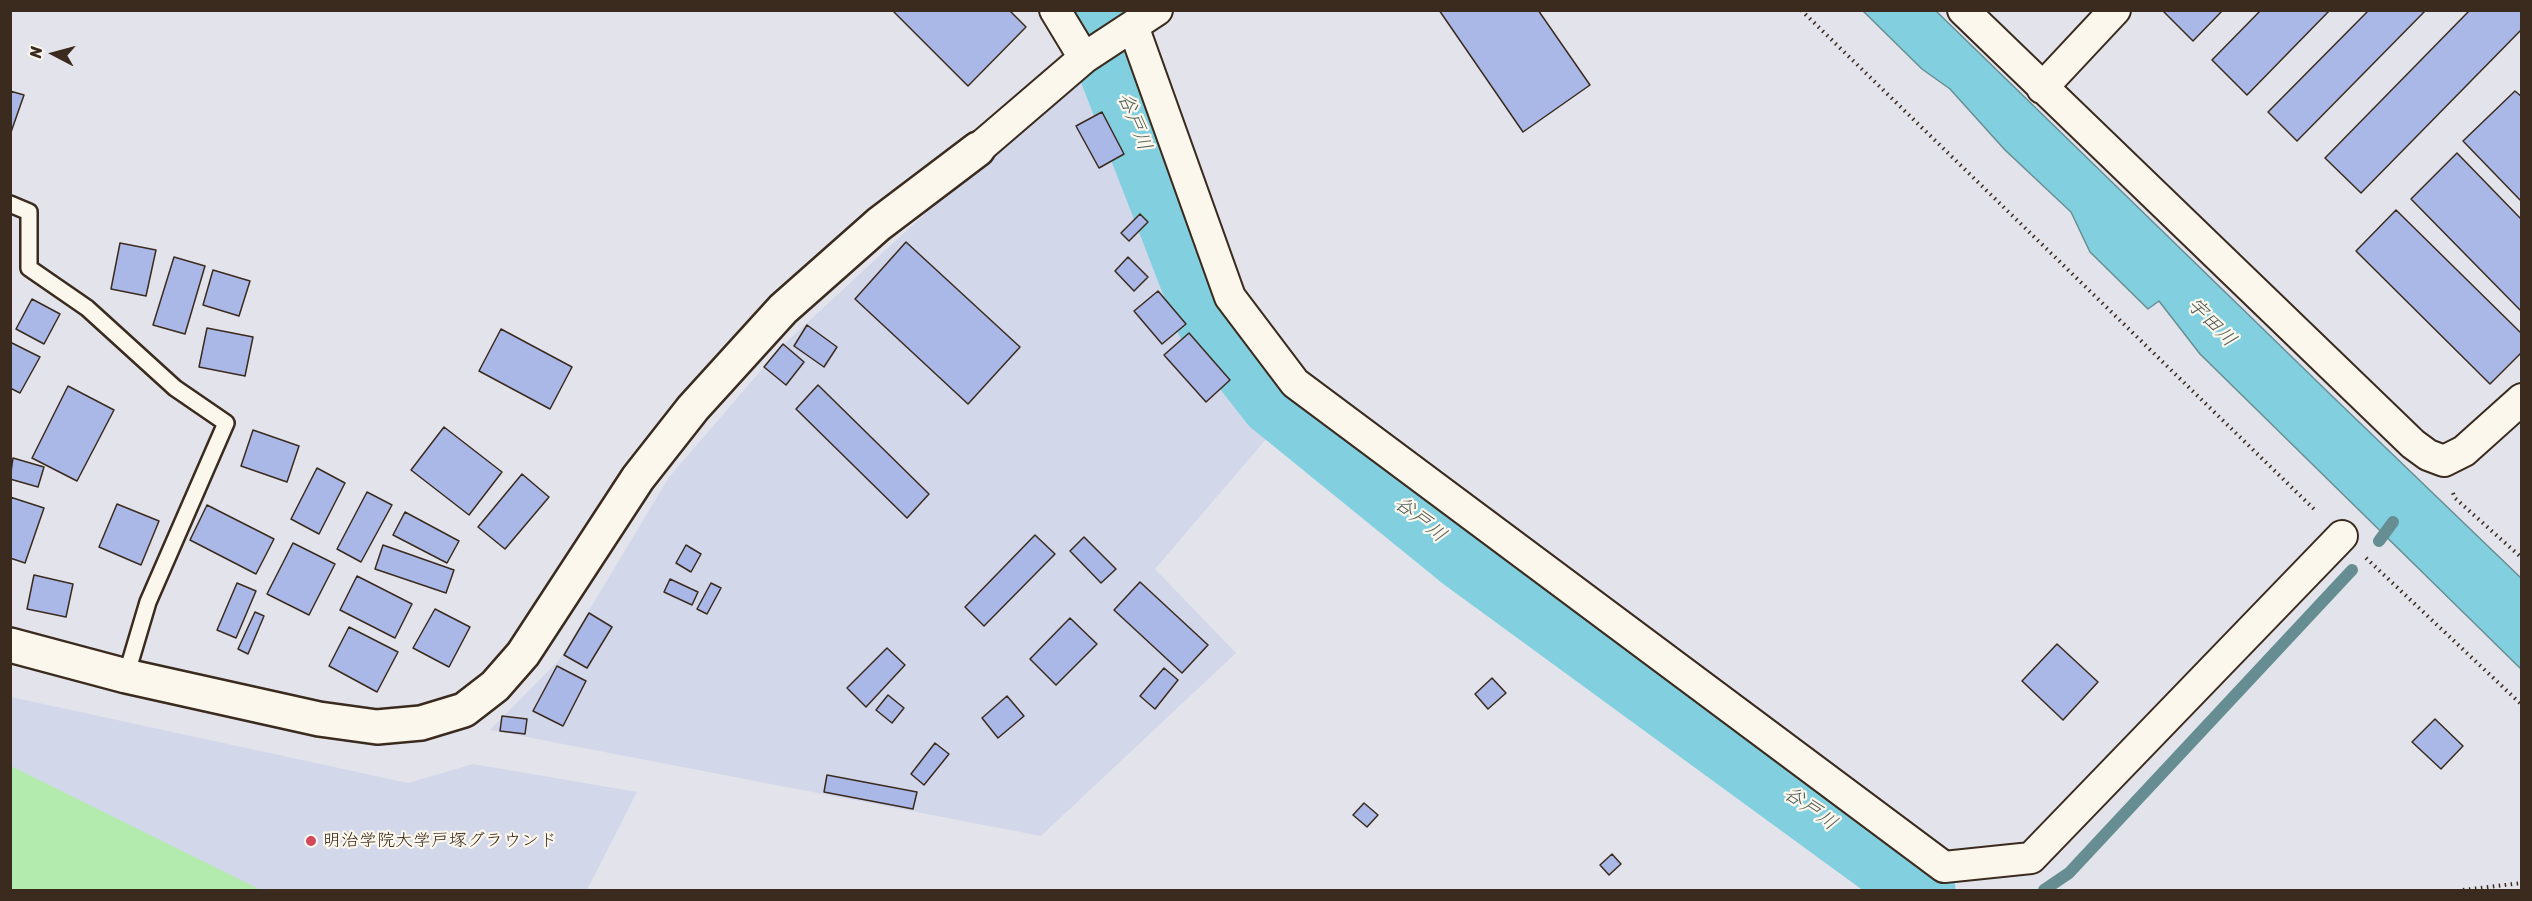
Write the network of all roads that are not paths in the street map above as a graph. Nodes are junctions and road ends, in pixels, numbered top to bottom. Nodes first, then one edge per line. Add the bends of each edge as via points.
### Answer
1 (1055, 10) edge
2 (1963, 10) edge
3 (2115, 10) edge
4 (1135, 24) edge
5 (1084, 58) junction
6 (2042, 88) junction
7 (978, 149) joint
8 (10, 204) edge
9 (2522, 399) edge
10 (2342, 536) road end
11 (10, 645) edge
12 (126, 676) junction

1 - 5 street
2 - 6 street
3 - 6 street
4 - 5 street
4 - 10 street via 1230,297 1294,383 1944,867 2031,858
5 - 7 street
6 - 9 street via 2428,455 2444,461 2464,451
7 - 12 street via 879,224 792,302 700,399 638,478 524,654 495,686 464,710 421,723 377,727 319,719
8 - 12 lane via 29,212 29,268 87,308 175,387 226,423 148,602
11 - 12 street

